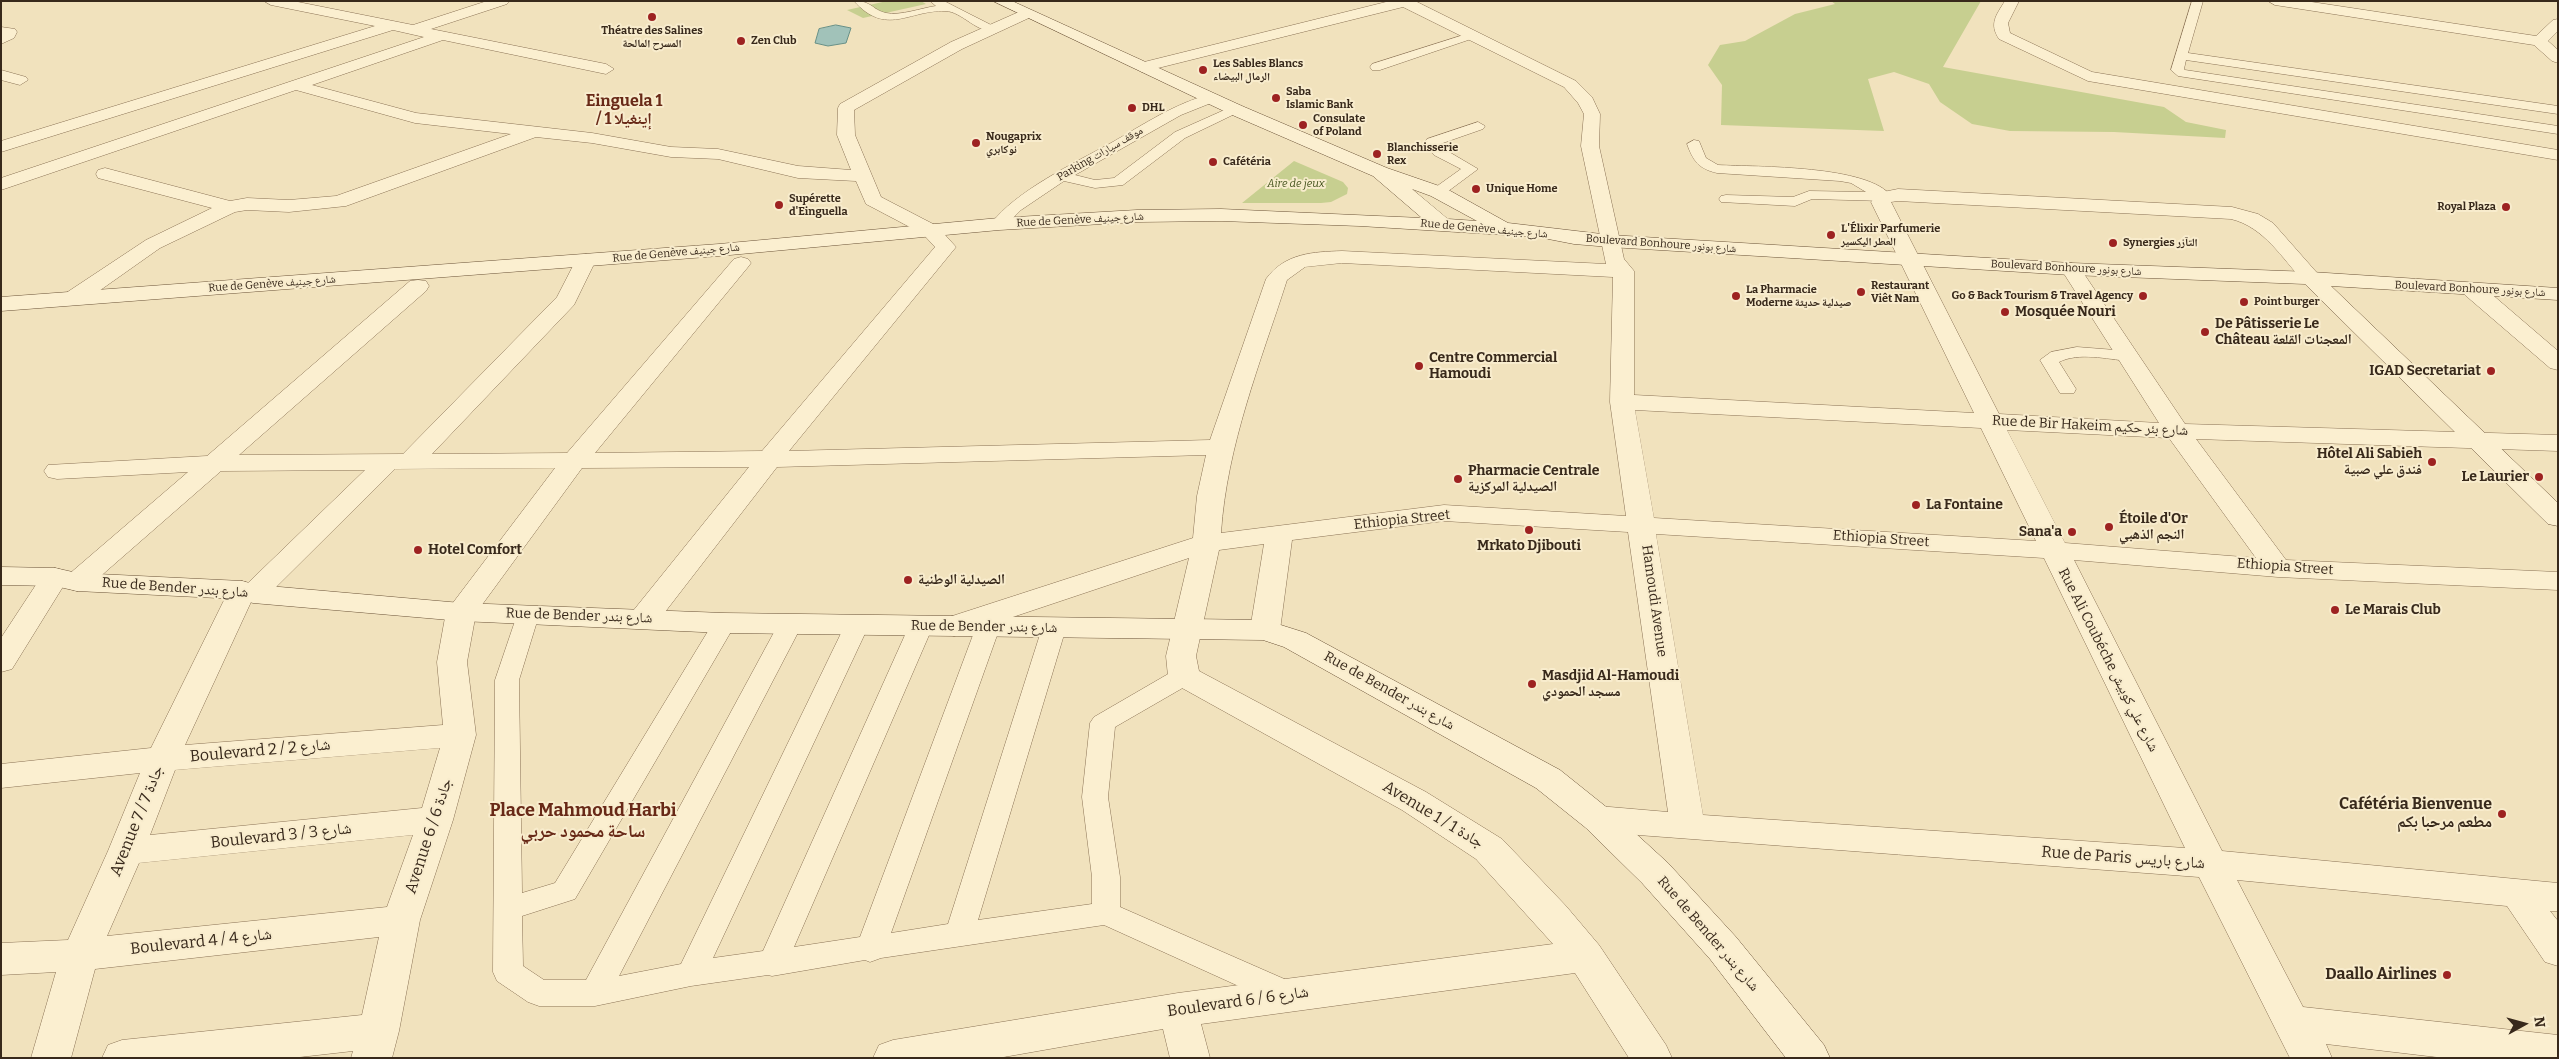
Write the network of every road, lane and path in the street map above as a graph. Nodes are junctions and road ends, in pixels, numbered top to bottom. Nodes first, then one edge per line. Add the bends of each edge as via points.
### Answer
1 (271, 1) edge
2 (502, 1) edge
3 (858, 1) edge
4 (935, 1) edge
5 (1000, 1) edge
6 (1403, 1) edge
7 (2012, 1) edge
8 (2198, 1) edge
9 (2275, 1) edge
10 (948, 7) junction
11 (1026, 14) junction
12 (2558, 23) edge
13 (392, 26) junction
14 (991, 28) junction
15 (412, 30) junction
16 (1, 31) edge
17 (1473, 35) junction
18 (441, 36) junction
19 (1, 40) edge
20 (2539, 41) junction
21 (2182, 56) junction
22 (2558, 58) edge
23 (1376, 66) dead end
24 (1142, 67) junction
25 (606, 69) dead end
26 (1, 75) edge
27 (20, 80) dead end
28 (295, 86) junction
29 (1211, 98) junction
30 (1236, 110) junction
31 (2558, 110) edge
32 (1478, 126) dead end
33 (2558, 130) edge
34 (532, 132) junction
35 (1694, 144) dead end
36 (1, 147) edge
37 (2558, 155) edge
38 (1380, 172) junction
39 (105, 174) dead end
40 (863, 176) junction
41 (1062, 176) junction
42 (1, 184) edge
43 (1438, 192) junction
44 (1409, 197) junction
45 (1885, 197) junction
46 (1726, 199) dead end
47 (230, 207) junction
48 (1360, 220) junction
49 (999, 224) junction
50 (1439, 225) junction
51 (1505, 228) junction
52 (938, 238) junction
53 (1574, 238) junction
54 (1470, 239) junction
55 (1610, 241) junction
56 (1911, 259) junction
57 (741, 263) junction
58 (582, 268) junction
59 (2071, 269) junction
60 (1624, 271) junction
61 (2311, 278) junction
62 (418, 286) junction
63 (2473, 290) junction
64 (2558, 294) edge
65 (74, 298) junction
66 (1, 304) edge
67 (1, 319) edge
68 (2128, 356) junction
69 (2558, 363) edge
70 (2067, 389) dead end
71 (1622, 402) junction
72 (1991, 420) junction
73 (2177, 431) junction
74 (2480, 441) junction
75 (2558, 443) edge
76 (1220, 447) junction
77 (769, 459) junction
78 (575, 460) junction
79 (398, 462) junction
80 (216, 464) junction
81 (57, 471) dead end
82 (2558, 518) edge
83 (1643, 524) junction
84 (1279, 534) junction
85 (1206, 543) junction
86 (2053, 550) junction
87 (2278, 568) junction
88 (1, 576) edge
89 (66, 579) junction
90 (2558, 581) edge
91 (247, 592) junction
92 (461, 612) junction
93 (528, 615) junction
94 (644, 618) junction
95 (724, 623) junction
96 (791, 624) junction
97 (857, 624) junction
98 (921, 626) junction
99 (954, 626) junction
100 (988, 627) junction
101 (1054, 628) junction
102 (1187, 630) junction
103 (1265, 630) junction
104 (1, 662) edge
105 (1184, 676) junction
106 (460, 735) junction
107 (162, 760) junction
108 (1, 776) edge
109 (1598, 818) junction
110 (436, 820) junction
111 (1688, 827) junction
112 (126, 851) junction
113 (2210, 864) junction
114 (2518, 894) junction
115 (2558, 897) edge
116 (508, 909) junction
117 (1106, 913) junction
118 (401, 920) junction
119 (959, 935) junction
120 (870, 950) junction
121 (2558, 951) edge
122 (80, 956) junction
123 (1584, 956) junction
124 (1, 959) edge
125 (772, 964) junction
126 (691, 974) junction
127 (595, 993) junction
128 (1290, 995) junction
129 (1178, 1010) junction
130 (2291, 1023) junction
131 (375, 1044) edge
132 (2558, 1053) edge
133 (51, 1058) edge
134 (122, 1058) edge
135 (893, 1058) edge
136 (1190, 1058) edge
137 (1652, 1058) edge
138 (1810, 1058) edge
139 (2312, 1058) edge

1 - 13 street
2 - 15 street
3 - 10 lane via 887,17
4 - 10 lane
5 - 11 street
6 - 17 street
6 - 24 street
7 - 37 street via 2000,24 2004,36 2088,76
8 - 21 lane
9 - 20 street
10 - 14 lane
11 - 14 street
11 - 24 street
12 - 20 street
13 - 15 street
13 - 36 street
14 - 40 street via 918,64 846,108 846,135
15 - 18 street
16 - 19 street via 10,32
17 - 23 lane
17 - 55 street via 1570,84 1586,101 1592,114 1590,146
18 - 25 street
18 - 28 street
20 - 22 street
21 - 31 lane
21 - 33 lane via 2177,70 2193,76
24 - 29 street
26 - 27 street
28 - 34 street via 415,118
28 - 42 street
29 - 30 street
29 - 41 lane, Parking موقف سيارات via 1176,112
30 - 38 street
30 - 41 lane via 1180,135 1118,182 1096,184
32 - 43 lane via 1432,142 1439,152 1471,169
34 - 40 street via 592,138 671,152 718,154 798,172
34 - 47 street via 339,202
35 - 45 lane via 1699,160 1711,167 1730,171 1840,177 1855,180
38 - 43 street
38 - 44 street
39 - 47 street
40 - 52 street via 874,200
41 - 49 lane, Parking موقف سيارات via 1016,207
43 - 51 street
44 - 48 street via 1398,211
44 - 50 street
45 - 46 lane via 1809,195 1795,202
45 - 56 street, Rue Ali Coubéche شارع علي كوبيش via 1881,202
45 - 61 street via 2098,204 2232,213 2251,218 2266,227
47 - 65 street via 153,244
48 - 49 street, Rue de Genève شارع جينيف via 1174,216
48 - 50 street, Rue de Genève شارع جينيف
49 - 52 street, Rue de Genève شارع جينيف
50 - 51 street, Rue de Genève شارع جينيف
50 - 54 street
51 - 53 street, Rue de Genève شارع جينيف
51 - 54 street
52 - 54 street, Rue de Genève شارع جينيف via 1270,234
52 - 57 street, Rue de Genève شارع جينيف
52 - 58 street, Rue de Genève شارع جينيف via 719,250
52 - 77 street
53 - 54 street, Rue de Genève شارع جينيف via 1542,241
53 - 55 street, Boulevard Bonhoure شارع بونور
55 - 56 street, Boulevard Bonhoure شارع بونور
55 - 60 street via 1614,261
56 - 59 street, Boulevard Bonhoure شارع بونور
56 - 72 street, Rue Ali Coubéche شارع علي كوبيش
57 - 58 street, Rue de Genève شارع جينيف
57 - 78 street
58 - 62 street, Rue de Genève شارع جينيف
58 - 65 street, Rue de Genève شارع جينيف
58 - 79 street via 566,300
59 - 61 street, Boulevard Bonhoure شارع بونور
59 - 68 street
60 - 71 street, Hamoudi Avenue
60 - 76 street via 1342,257 1296,261 1277,279
61 - 63 street, Boulevard Bonhoure شارع بونور
61 - 74 street
62 - 67 street, Rue de Genève شارع جينيف
62 - 80 street
63 - 64 street, Boulevard Bonhoure شارع بونور
63 - 69 street
65 - 66 street, Rue de Genève شارع جينيف
68 - 70 lane via 2069,352 2056,355 2049,360
68 - 73 street
71 - 72 street, Rue de Bir Hakeim شارع بئر حكيم
71 - 83 street, Hamoudi Avenue
72 - 73 street, Rue de Bir Hakeim شارع بئر حكيم
72 - 86 street, Rue Ali Coubéche شارع علي كوبيش
73 - 74 street, Rue de Bir Hakeim شارع بئر حكيم
73 - 87 street
74 - 75 street, Rue de Bir Hakeim شارع بئر حكيم
74 - 82 street
76 - 77 street
76 - 85 street via 1210,496
77 - 78 street
77 - 94 street
78 - 79 street
78 - 92 street
79 - 80 street
79 - 91 street
80 - 81 street
80 - 89 street
83 - 84 street, Ethiopia Street via 1444,513
83 - 86 street, Ethiopia Street
83 - 111 street, Hamoudi Avenue
84 - 85 street, Ethiopia Street
84 - 103 street
85 - 99 street, Ethiopia Street
85 - 102 street
86 - 87 street, Ethiopia Street
86 - 113 street, Rue Ali Coubéche شارع علي كوبيش
87 - 90 street, Ethiopia Street
88 - 89 street, Rue de Bender شارع بندر
89 - 91 street, Rue de Bender شارع بندر
89 - 104 street
91 - 92 street, Rue de Bender شارع بندر
91 - 107 street, Avenue 7 / جادة 7
92 - 93 street, Rue de Bender شارع بندر
92 - 106 street, Avenue 6 / جادة 6 via 452,662
93 - 94 street, Rue de Bender شارع بندر
93 - 116 lane via 507,680
94 - 95 street, Rue de Bender شارع بندر
95 - 96 street, Rue de Bender شارع بندر
95 - 116 lane via 565,892
96 - 97 street, Rue de Bender شارع بندر
96 - 127 lane
97 - 98 street, Rue de Bender شارع بندر
97 - 126 lane
98 - 99 street, Rue de Bender شارع بندر
98 - 125 lane
99 - 100 street, Rue de Bender شارع بندر
100 - 101 street, Rue de Bender شارع بندر
100 - 120 lane
101 - 102 street, Rue de Bender شارع بندر
101 - 119 lane
102 - 103 street, Rue de Bender شارع بندر
102 - 105 street via 1181,656
103 - 109 street, Rue de Bender شارع بندر via 1295,640 1548,779
105 - 117 lane via 1103,723 1095,797 1106,877
105 - 123 street, Avenue 1 / جادة 1 via 1414,801 1490,849
106 - 107 street, Boulevard 2 / شارع 2
106 - 110 street, Avenue 6 / جادة 6
107 - 108 street, Boulevard 2 / شارع 2
107 - 112 street, Avenue 7 / جادة 7
109 - 111 street, Rue de Paris شارع باريس
109 - 138 street, Rue de Bender شارع بندر via 1655,873 1722,948
110 - 112 street, Boulevard 3 / شارع 3
110 - 118 street, Avenue 6 / جادة 6
111 - 113 street, Rue de Paris شارع باريس
112 - 122 street, Avenue 7 / جادة 7
113 - 114 street, Rue de Paris شارع باريس
113 - 130 street, Rue Ali Coubéche شارع علي كوبيش
114 - 115 street, Rue de Paris شارع باريس
114 - 121 street
116 - 127 lane via 508,972 539,993
117 - 119 lane
117 - 128 lane
118 - 122 street, Boulevard 4 / شارع 4
118 - 131 street, Avenue 6 / جادة 6
119 - 120 lane
120 - 125 lane
122 - 124 street, Boulevard 4 / شارع 4
122 - 133 street, Avenue 7 / جادة 7
123 - 128 street, Boulevard 6 / شارع 6
123 - 137 street, Avenue 1 / جادة 1
125 - 126 lane
126 - 127 lane
128 - 129 street, Boulevard 6 / شارع 6
129 - 135 street, Boulevard 6 / شارع 6
129 - 136 street
130 - 132 street
130 - 139 street, Rue Ali Coubéche شارع علي كوبيش
131 - 134 street

